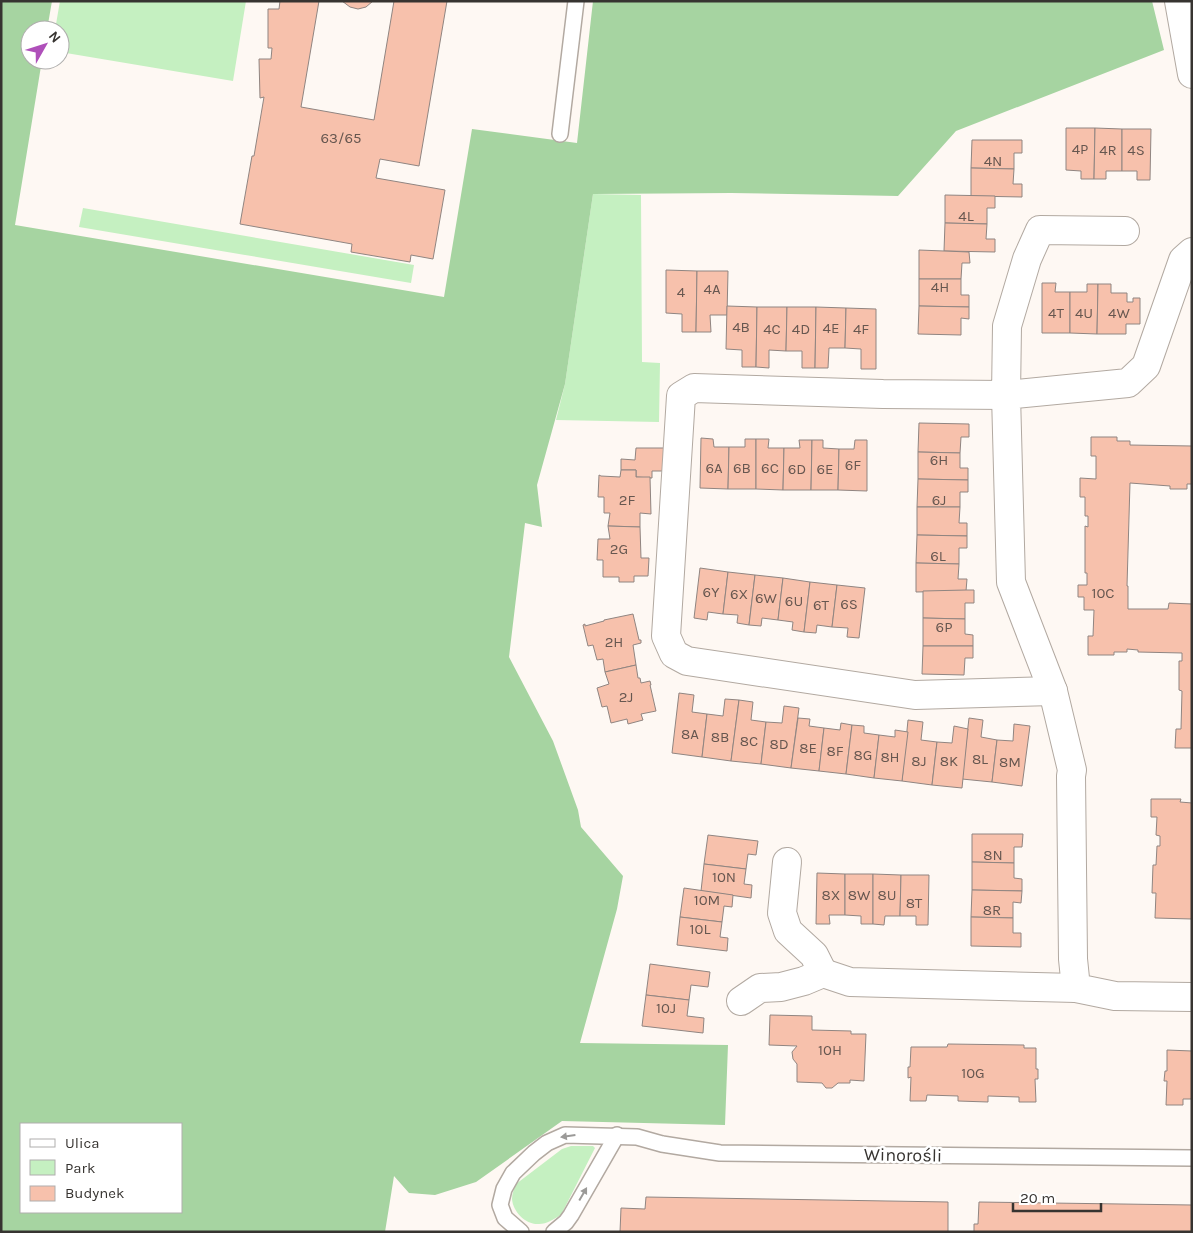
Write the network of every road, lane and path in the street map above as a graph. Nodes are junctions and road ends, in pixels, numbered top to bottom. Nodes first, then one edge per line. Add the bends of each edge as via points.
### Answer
1 (576, 1) edge
2 (1179, 1) edge
3 (1192, 74) edge
4 (560, 134) dead end
5 (1125, 231) dead end
6 (1192, 252) edge
7 (1006, 394) junction
8 (1053, 691) junction
9 (787, 862) dead end
10 (823, 973) junction
11 (1076, 988) junction
12 (1192, 997) edge
13 (740, 1001) dead end
14 (617, 1135) junction
15 (1192, 1158) edge
16 (521, 1232) edge
17 (554, 1232) edge

1 - 4 lane
2 - 3 street
5 - 7 street via 1040,230 1027,259 1007,326
6 - 7 street via 1183,260 1146,366 1128,383
7 - 8 street via 1011,582
7 - 8 street via 694,388 681,396 666,636 674,654 687,661 905,693
8 - 11 street via 1072,770
9 - 10 street via 782,913 788,931 814,955
10 - 11 street via 850,982
10 - 13 street via 781,987 760,988
11 - 12 street via 1115,996
14 - 15 lane, Winorośli via 720,1152
14 -> 16 lane, Winorośli via 565,1135 546,1143 512,1173 500,1205 507,1220
17 -> 14 lane via 571,1216

